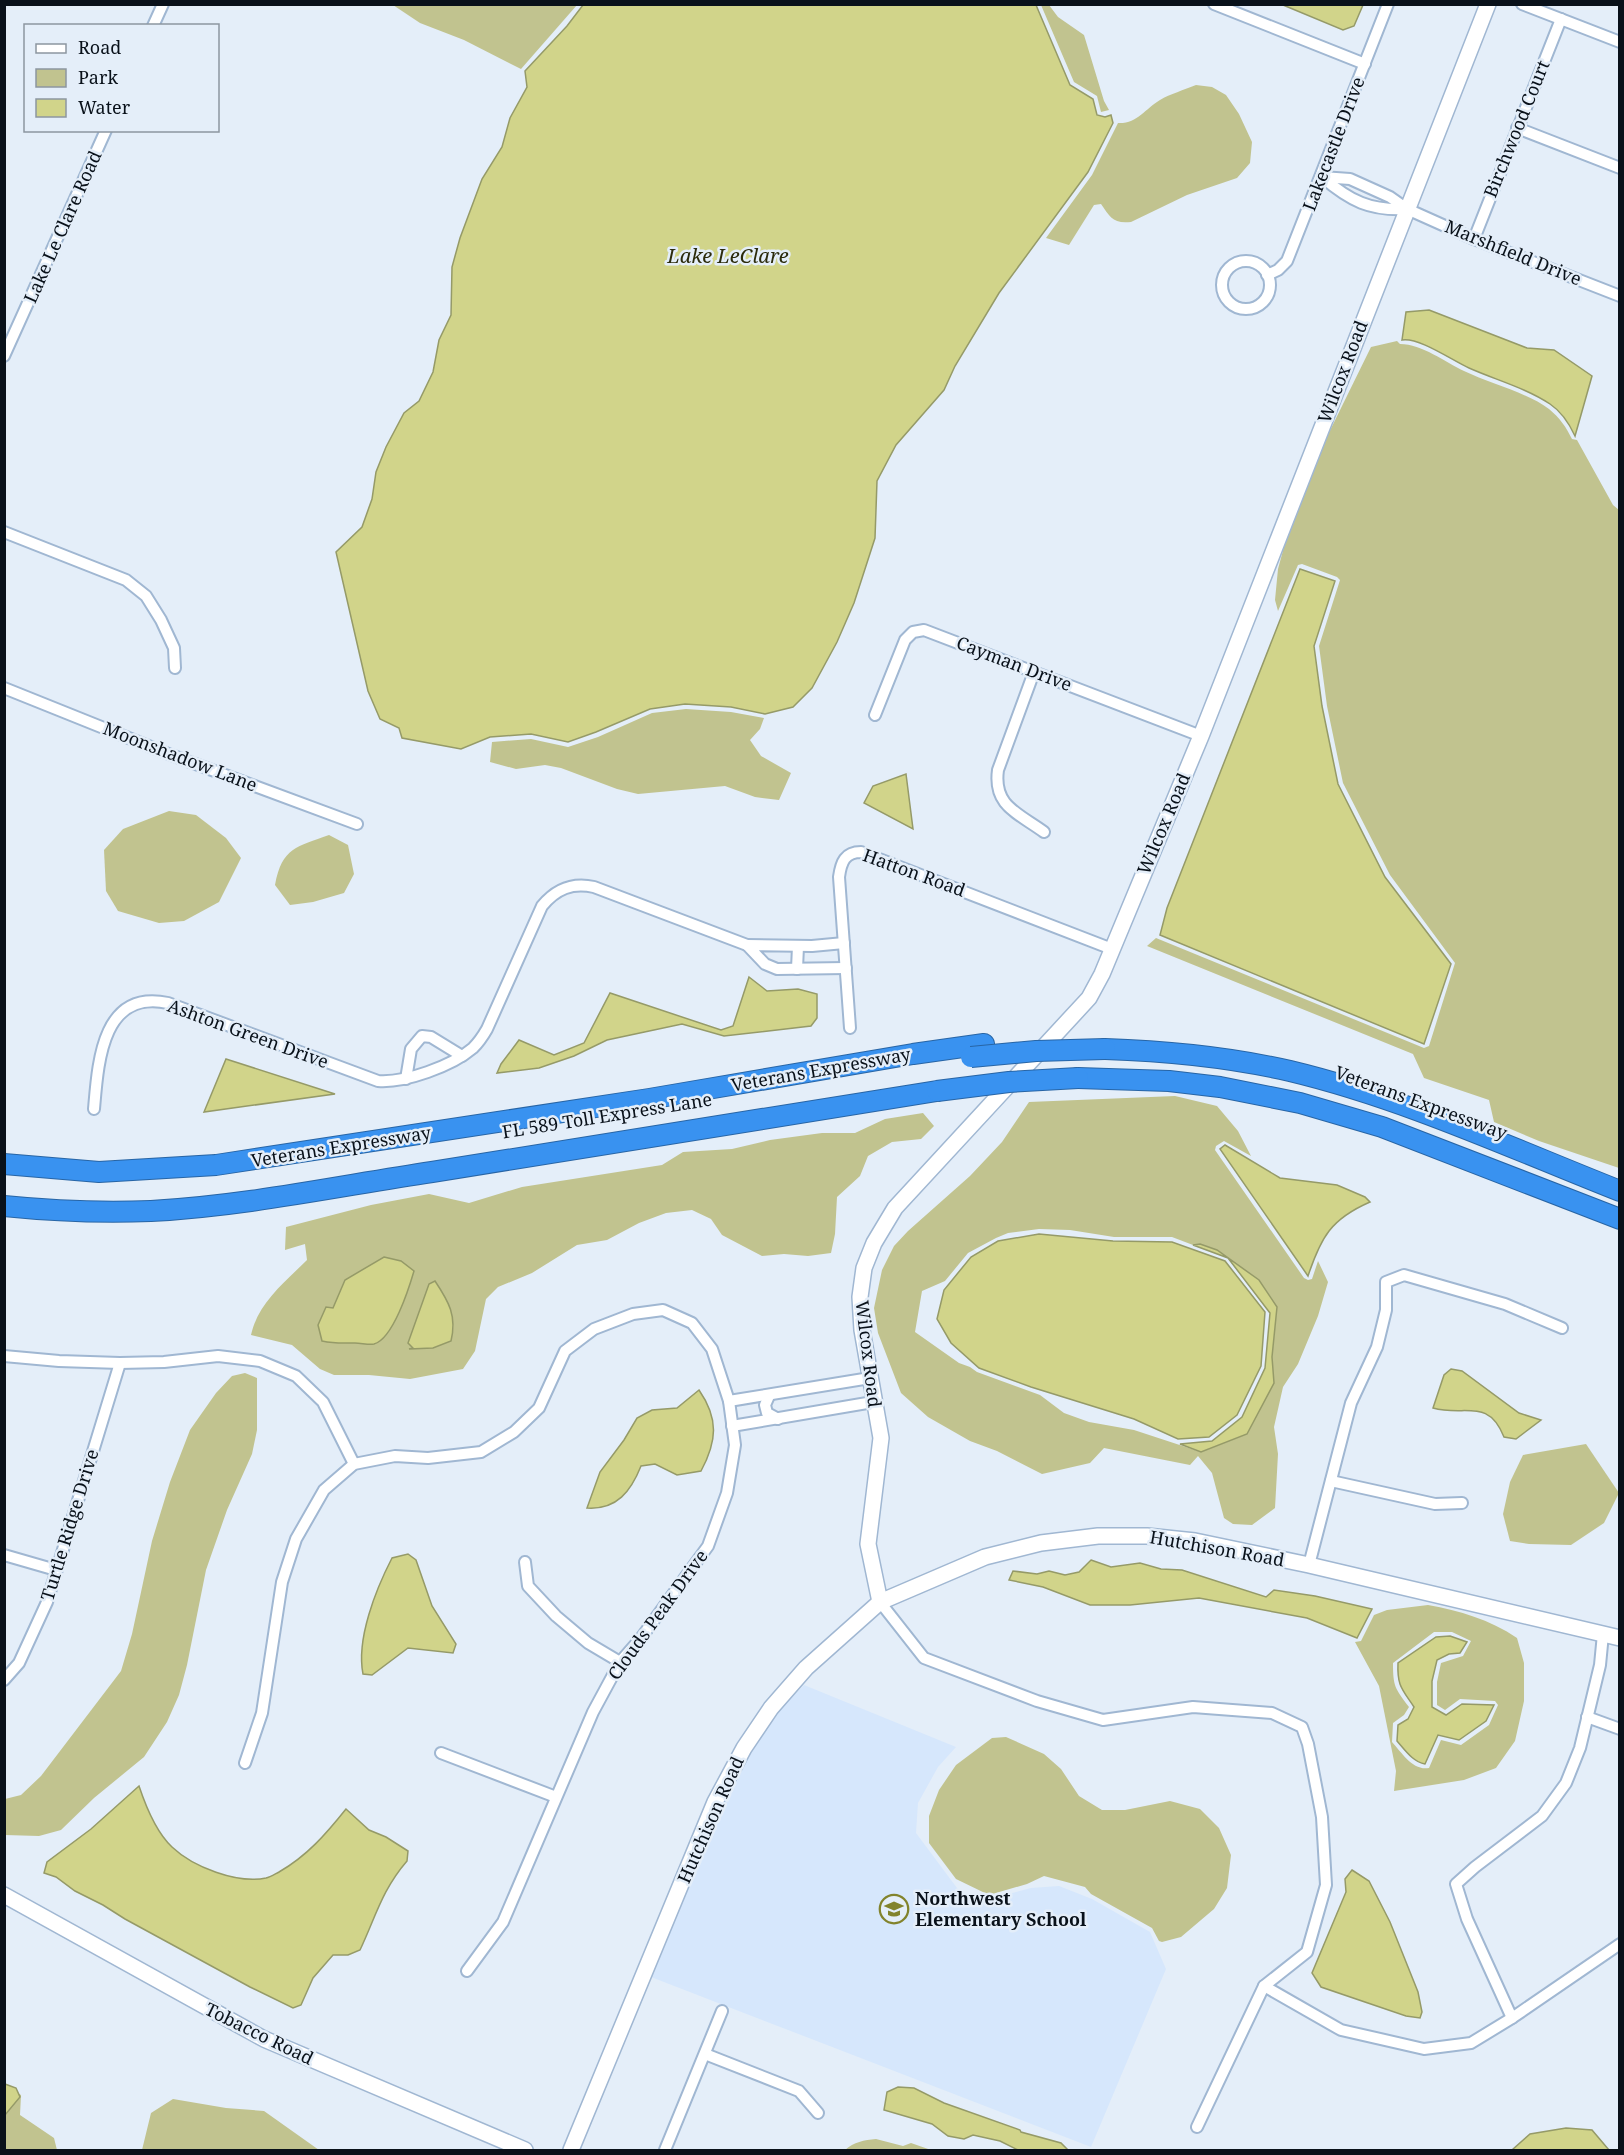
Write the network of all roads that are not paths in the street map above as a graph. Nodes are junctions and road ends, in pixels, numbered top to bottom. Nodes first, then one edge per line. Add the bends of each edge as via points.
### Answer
1 (163, 4) edge
2 (1214, 4) edge
3 (1388, 4) edge
4 (1488, 4) edge
5 (1522, 4) edge
6 (1561, 20) junction
7 (154, 24) edge
8 (1620, 42) edge
9 (1365, 64) junction
10 (1517, 128) junction
11 (105, 132) edge
12 (1620, 168) edge
13 (1322, 177) junction
14 (1407, 209) junction
15 (1474, 239) junction
16 (1267, 275) junction
17 (1620, 296) edge
18 (4, 356) edge
19 (4, 532) edge
20 (175, 668) dead end
21 (1034, 672) junction
22 (4, 688) edge
23 (875, 715) dead end
24 (1201, 736) junction
25 (357, 824) dead end
26 (1044, 832) dead end
27 (844, 943) junction
28 (747, 945) junction
29 (798, 946) junction
30 (1112, 949) junction
31 (846, 968) junction
32 (797, 969) junction
33 (850, 1028) dead end
34 (1110, 1043) junction
35 (977, 1051) junction
36 (462, 1056) junction
37 (406, 1079) junction
38 (94, 1109) dead end
39 (4, 1164) edge
40 (4, 1176) edge
41 (1620, 1179) edge
42 (1620, 1191) edge
43 (4, 1206) edge
44 (1618, 1220) edge
45 (1562, 1328) dead end
46 (4, 1356) edge
47 (120, 1363) junction
48 (870, 1378) junction
49 (769, 1396) junction
50 (729, 1401) junction
51 (873, 1402) junction
52 (778, 1419) junction
53 (732, 1426) junction
54 (354, 1464) junction
55 (1331, 1481) junction
56 (1462, 1503) dead end
57 (4, 1555) edge
58 (525, 1562) dead end
59 (1309, 1565) junction
60 (56, 1570) junction
61 (880, 1602) junction
62 (1603, 1634) junction
63 (1620, 1638) edge
64 (621, 1662) junction
65 (4, 1680) edge
66 (1587, 1717) junction
67 (1620, 1729) edge
68 (441, 1753) dead end
69 (245, 1763) dead end
70 (556, 1797) junction
71 (4, 1895) edge
72 (1620, 1944) edge
73 (467, 1971) dead end
74 (1264, 1986) junction
75 (722, 2011) dead end
76 (1512, 2018) junction
77 (705, 2054) junction
78 (818, 2113) dead end
79 (1197, 2127) dead end
80 (525, 2151) edge
81 (571, 2151) edge
82 (665, 2151) edge

1 - 7 street
2 - 9 street
3 - 9 street, Lakecastle Drive
4 - 14 street, Wilcox Road
5 - 6 street
6 - 8 street
6 - 10 street, Birchwood Court
9 - 13 street, Lakecastle Drive
10 - 12 street
10 - 15 street, Birchwood Court
11 - 18 street, Lake Le Clare Road
13 - 14 street, Marshfield Drive via 1350,179
13 - 14 street, Marshfield Drive via 1344,195 1384,210
13 - 16 street, Lakecastle Drive via 1287,261
14 - 15 street, Marshfield Drive
14 - 24 street, Wilcox Road
15 - 17 street, Marshfield Drive
16 - 16 street via 1256,264 1233,265 1223,278 1223,294 1233,306 1255,307 1269,290
19 - 20 street via 126,580 146,596 161,620 174,648
21 - 23 street, Cayman Drive via 924,630 913,632 905,640
21 - 24 street, Cayman Drive
21 - 26 street via 996,783 1002,801
22 - 25 street, Moonshadow Lane
24 - 30 street, Wilcox Road
27 - 29 street, Ashton Green Drive
27 - 30 street, Hatton Road via 840,868 846,856 861,852
27 - 31 street, Hatton Road
28 - 29 street, Ashton Green Drive
28 - 32 street, Ashton Green Drive via 771,967
28 - 36 street, Ashton Green Drive via 594,887 561,889 542,906 487,1029
29 - 32 street
30 - 48 street, Wilcox Road via 1089,998 895,1208 874,1243 864,1268 860,1297
31 - 32 street, Ashton Green Drive
31 - 33 street, Hatton Road
34 - 35 highway, Veterans Expressway via 1051,1038
34 - 41 highway, Veterans Expressway via 1188,1042 1247,1050 1328,1069 1395,1090
34 - 42 highway via 1238,1061 1326,1081 1395,1102
35 - 39 highway, Veterans Expressway via 913,1054 638,1101 216,1165 99,1172
35 - 40 highway, FL 589 Toll Express Lane via 224,1177 107,1183
36 - 37 street, Ashton Green Drive
36 - 37 street via 431,1037 422,1036 411,1049
37 - 38 street, Ashton Green Drive via 368,1079 168,1003 150,1001 126,1009 110,1028 99,1061
43 - 44 highway, Veterans Expressway, bridge via 105,1212 246,1201 937,1091 1078,1078 1169,1081 1300,1103 1382,1127
45 - 55 street via 1505,1304 1404,1275 1386,1282 1386,1310 1377,1347 1351,1403
46 - 47 street
47 - 54 street via 218,1356 260,1361 296,1376 323,1402
47 - 60 street, Turtle Ridge Drive
48 - 49 street
48 - 51 street, Wilcox Road
49 - 50 street
49 - 52 street via 767,1413
50 - 53 street, Clouds Peak Drive
50 - 54 street, Clouds Peak Drive via 712,1349 692,1323 663,1310 633,1314 594,1329 565,1351 539,1408 514,1432 481,1452 428,1458 394,1456
51 - 52 street
51 - 61 street, Wilcox Road via 881,1438 868,1544
52 - 53 street
53 - 64 street, Clouds Peak Drive via 735,1445 727,1493 708,1546
54 - 69 street, Clouds Peak Drive via 324,1490 296,1539 282,1582 262,1713
55 - 56 street via 1435,1504
55 - 59 street
57 - 60 street
58 - 64 street via 528,1586 556,1616 588,1643
59 - 61 street, Hutchison Road via 1196,1541 1098,1536 1041,1543 986,1557
59 - 62 street, Hutchison Road
60 - 65 street, Turtle Ridge Drive via 19,1663
61 - 74 street via 924,1658 1038,1701 1103,1720 1193,1707 1272,1713 1302,1727 1322,1817 1326,1885 1307,1952
61 - 81 street, Hutchison Road via 806,1668 771,1708 744,1748 715,1802
62 - 63 street, Hutchison Road
62 - 66 street
64 - 70 street, Clouds Peak Drive via 593,1712
66 - 67 street
66 - 76 street via 1581,1748 1566,1783 1542,1816 1456,1884 1467,1919
68 - 70 street
70 - 73 street, Clouds Peak Drive via 503,1922
71 - 80 street, Tobacco Road via 264,2039
72 - 76 street
74 - 76 street via 1341,2030 1424,2049 1471,2043
74 - 79 street
75 - 77 street
77 - 78 street via 799,2091
77 - 82 street

